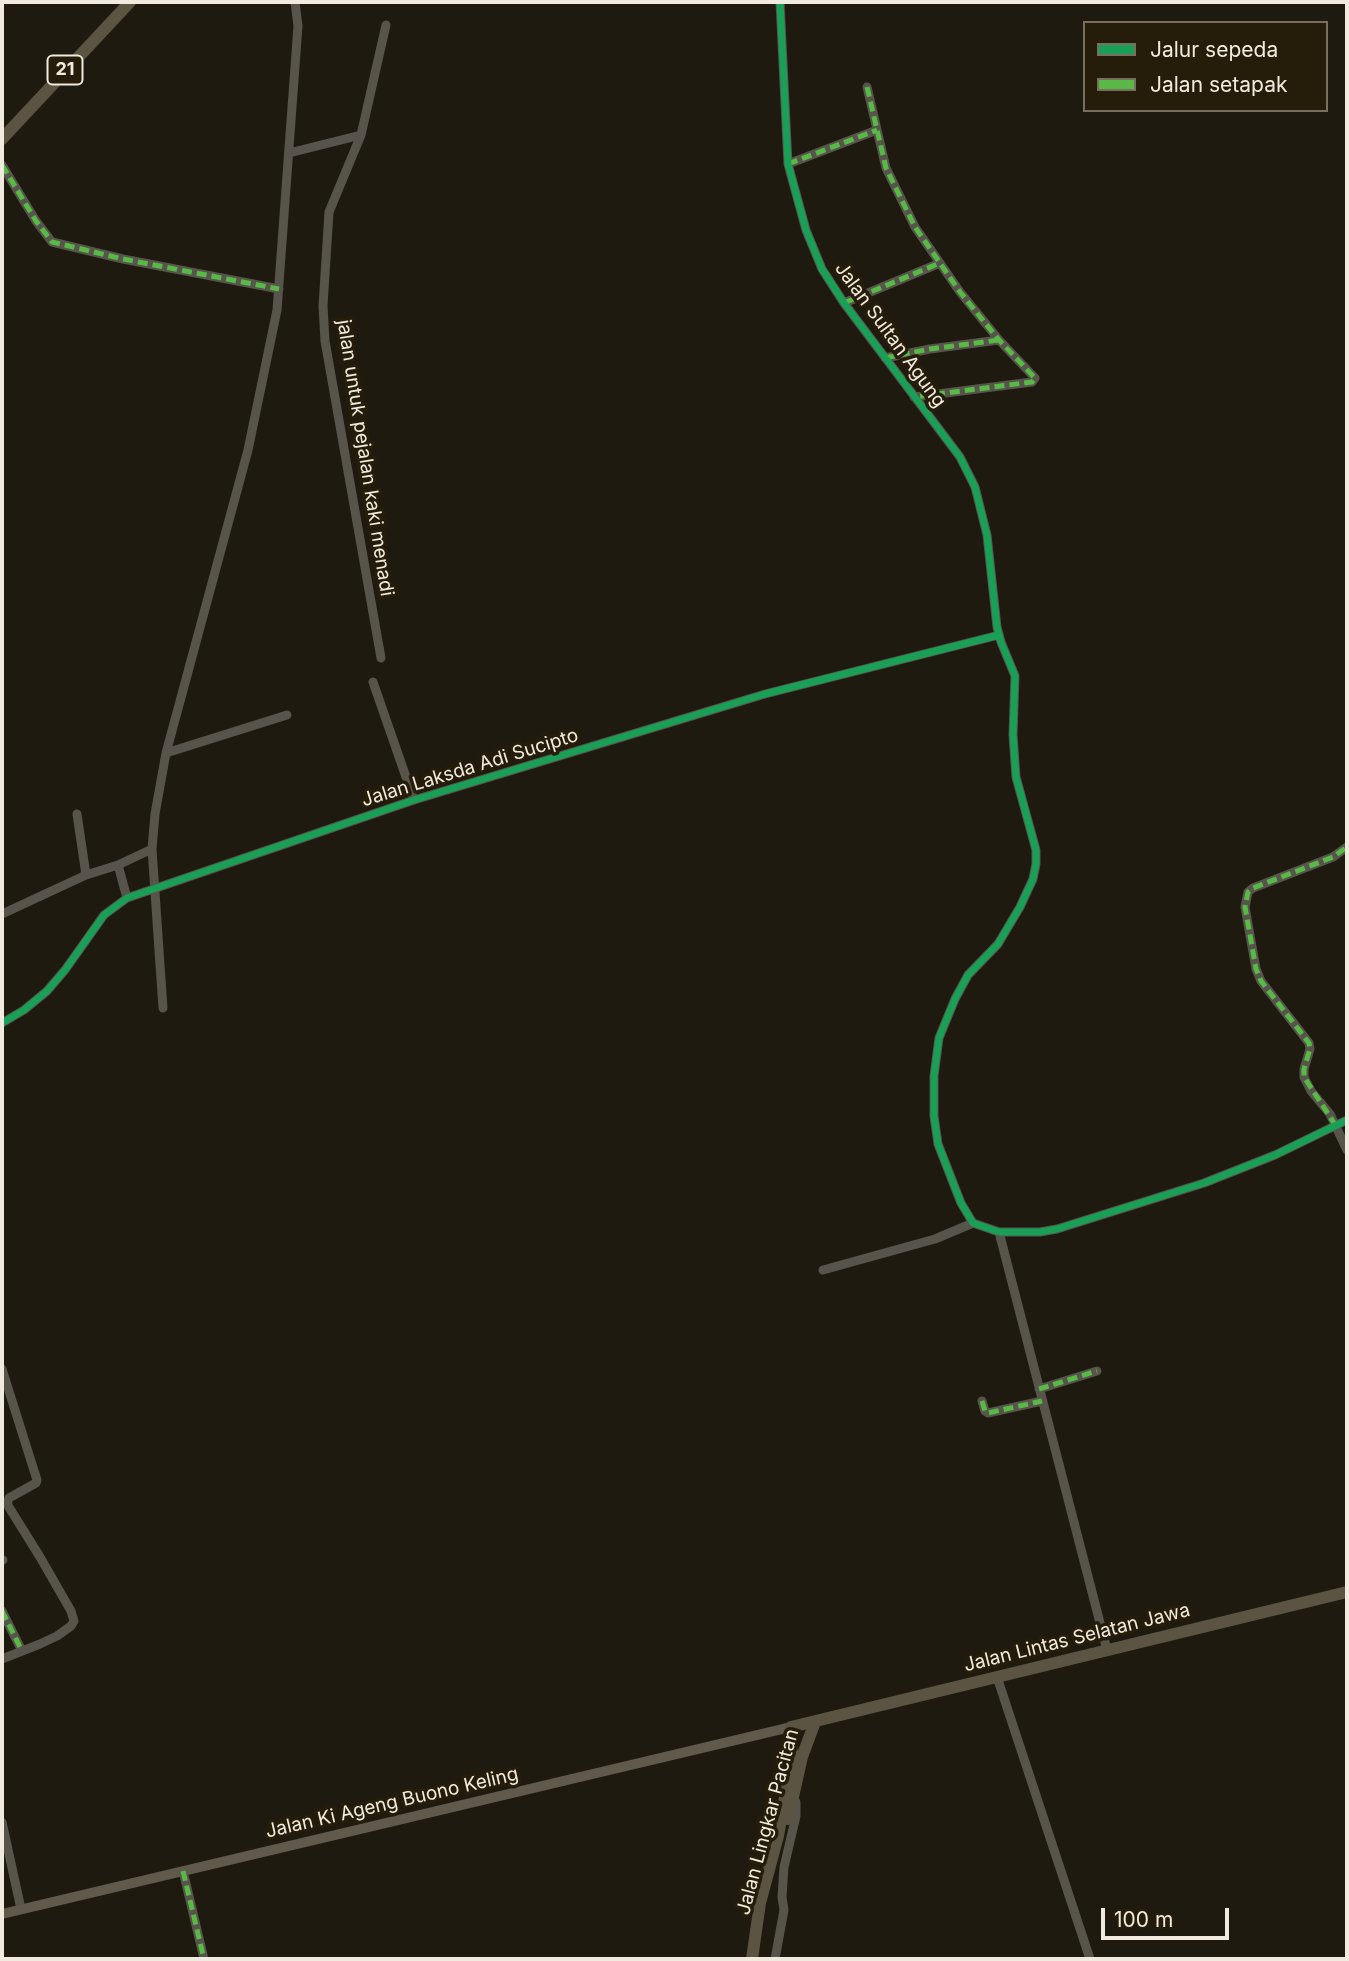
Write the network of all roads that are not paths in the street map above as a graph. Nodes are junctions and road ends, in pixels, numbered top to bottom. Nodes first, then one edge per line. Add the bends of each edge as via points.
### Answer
1 (130, 2) edge
2 (295, 2) edge
3 (779, 2) edge
4 (386, 25) dead end
5 (867, 87) dead end
6 (877, 130) junction
7 (361, 135) junction
8 (2, 139) edge
9 (289, 153) junction
10 (788, 164) junction
11 (2, 165) edge
12 (940, 263) junction
13 (279, 289) junction
14 (844, 303) junction
15 (999, 340) junction
16 (885, 358) junction
17 (914, 397) junction
18 (999, 635) junction
19 (380, 658) dead end
20 (373, 682) dead end
21 (287, 715) dead end
22 (166, 753) junction
23 (414, 800) junction
24 (77, 814) dead end
25 (1347, 847) edge
26 (152, 849) junction
27 (118, 865) junction
28 (86, 875) junction
29 (155, 888) junction
30 (127, 898) junction
31 (2, 914) edge
32 (163, 1008) dead end
33 (2, 1023) edge
34 (1347, 1120) edge
35 (1336, 1126) junction
36 (1347, 1150) edge
37 (974, 1223) junction
38 (999, 1232) junction
39 (823, 1270) dead end
40 (2, 1368) edge
41 (1097, 1371) dead end
42 (1039, 1389) junction
43 (982, 1401) dead end
44 (1042, 1401) junction
45 (1347, 1592) edge
46 (2, 1611) edge
47 (1107, 1650) junction
48 (22, 1651) junction
49 (2, 1659) edge
50 (997, 1677) junction
51 (815, 1722) junction
52 (791, 1727) junction
53 (789, 1798) junction
54 (2, 1822) edge
55 (183, 1871) junction
56 (21, 1909) junction
57 (2, 1914) edge
58 (204, 1959) edge
59 (752, 1959) edge
60 (775, 1959) edge
61 (1090, 1959) edge

1 - 8 highway, 21
2 - 9 street via 298,26
3 - 10 street, Jalan Sultan Agung
4 - 7 street, jalan untuk pejalan kaki menadi
5 - 6 street
6 - 10 street
6 - 12 street via 886,168 915,227
7 - 9 street
7 - 19 street, jalan untuk pejalan kaki menadi via 329,212 323,306 325,341
9 - 13 street
10 - 14 street, Jalan Sultan Agung via 822,270
11 - 13 street via 52,242
12 - 14 street
12 - 15 street
13 - 22 street via 248,450
14 - 16 street, Jalan Sultan Agung
15 - 16 street
15 - 17 street via 1034,375 1034,382
16 - 17 street, Jalan Sultan Agung
17 - 18 street, Jalan Sultan Agung via 960,457 975,487 987,534
18 - 23 street, Jalan Laksda Adi Sucipto via 765,694
18 - 37 street, Jalan Sultan Agung via 1016,676 1016,778 1036,864 1020,907 998,944 968,975 939,1038 934,1076 938,1144 961,1203
20 - 23 street
21 - 22 street
22 - 26 street
23 - 29 street, Jalan Laksda Adi Sucipto
24 - 28 street
25 - 35 street via 1333,857 1253,888 1245,907 1256,969 1309,1043 1304,1077
26 - 27 street
26 - 29 street
27 - 28 street
27 - 30 street
28 - 31 street
29 - 30 street, Jalan Laksda Adi Sucipto
29 - 32 street
30 - 33 street, Jalan Laksda Adi Sucipto via 104,915 47,991
34 - 35 street
35 - 36 street
35 - 38 street via 1204,1183 1098,1217 1040,1232
37 - 38 street
37 - 39 street via 935,1239
38 - 42 street
40 - 48 street via 37,1479 7,1504 74,1620 57,1636
41 - 42 street
42 - 44 street
43 - 44 street via 988,1413
44 - 47 street
45 - 47 highway, Jalan Lintas Selatan Jawa
46 - 48 street
47 - 50 highway, Jalan Lintas Selatan Jawa
48 - 49 street
50 - 51 highway, Jalan Lintas Selatan Jawa
50 - 61 street
51 - 52 highway, Jalan Lintas Selatan Jawa
51 - 53 highway, Jalan Lingkar Pacitan
52 - 53 highway, Jalan Lingkar Pacitan
52 - 55 main road, Jalan Ki Ageng Buono Keling
53 - 59 highway, Jalan Lingkar Pacitan
53 - 60 street via 796,1802 796,1816 784,1867 784,1910
54 - 56 street
55 - 56 main road, Jalan Ki Ageng Buono Keling
55 - 58 street
56 - 57 main road, Jalan Ki Ageng Buono Keling

